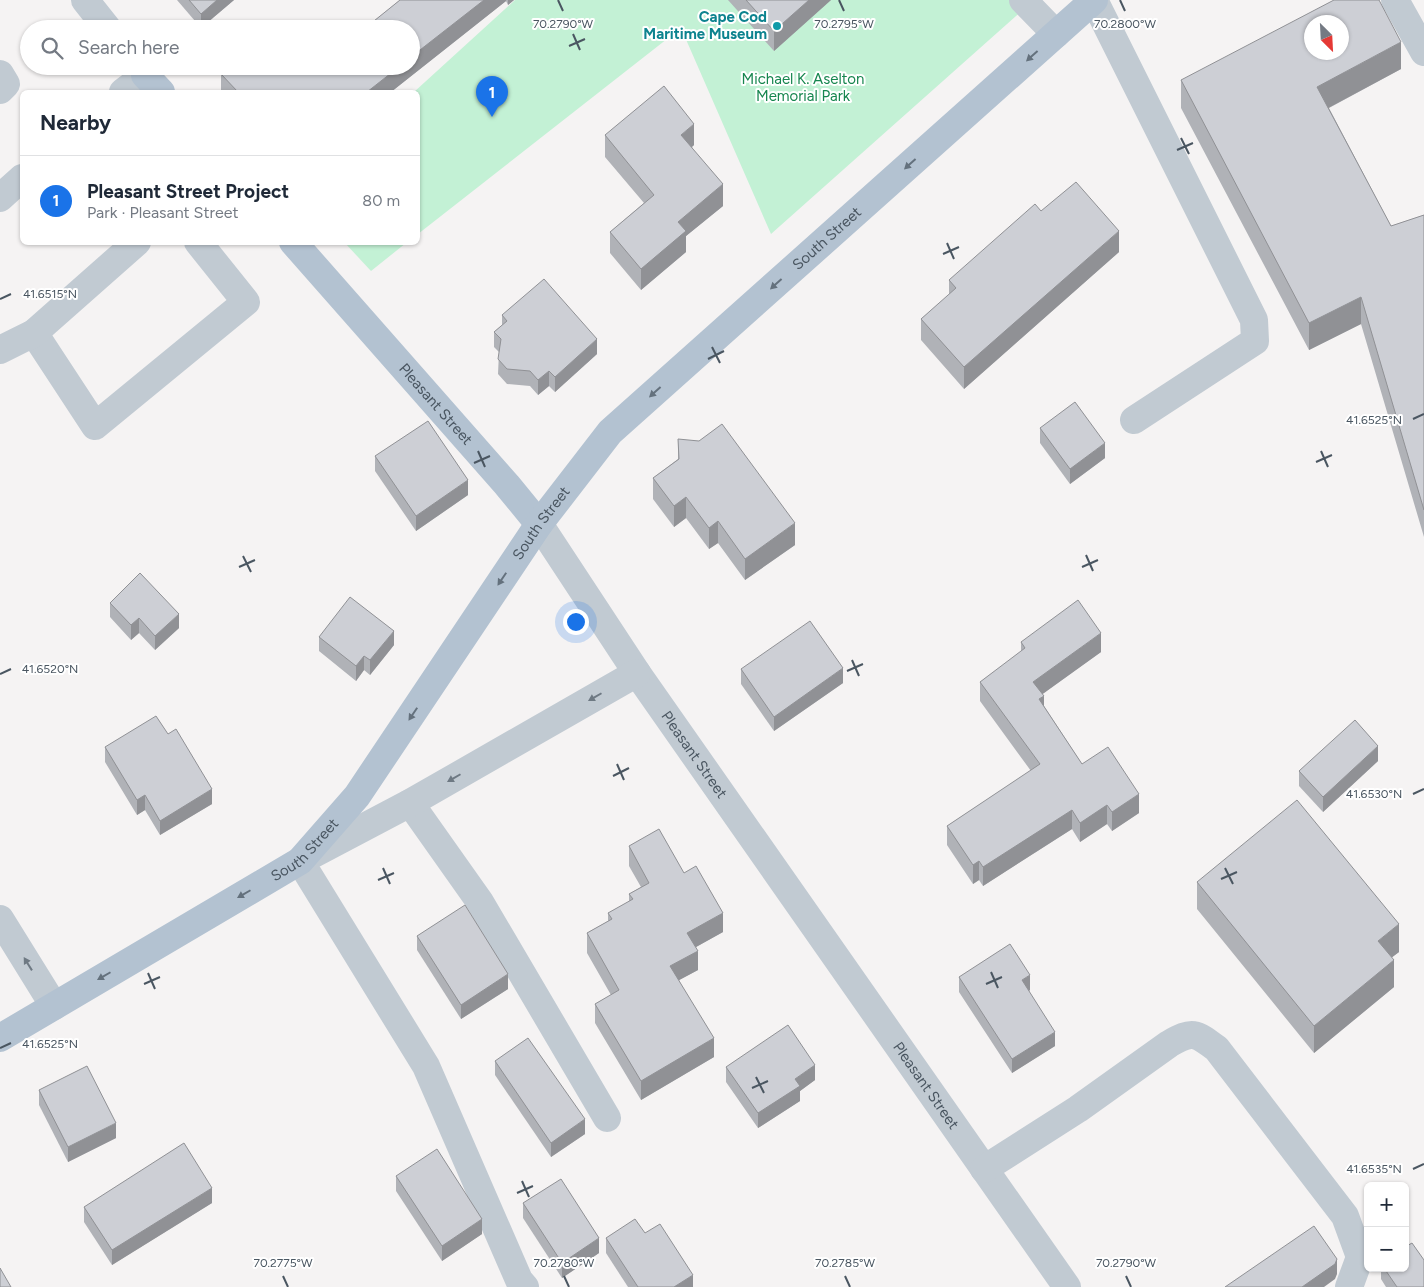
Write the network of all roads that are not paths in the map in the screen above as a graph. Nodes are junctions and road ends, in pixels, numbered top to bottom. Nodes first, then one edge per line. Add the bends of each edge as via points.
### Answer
1 (85, 0) edge
2 (1023, 0) edge
3 (1094, 0) edge
4 (1395, 0) edge
5 (101, 20) edge
6 (1056, 34) junction
7 (1424, 52) edge
8 (0, 74) edge
9 (148, 78) edge
10 (0, 90) edge
11 (127, 90) edge
12 (20, 180) edge
13 (0, 198) edge
14 (135, 245) edge
15 (200, 245) edge
16 (297, 245) edge
17 (34, 333) junction
18 (0, 350) edge
19 (1134, 420) dead end
20 (539, 524) junction
21 (637, 673) junction
22 (410, 803) junction
23 (300, 861) junction
24 (0, 919) edge
25 (54, 1006) junction
26 (0, 1038) edge
27 (607, 1118) dead end
28 (984, 1169) junction
29 (525, 1287) edge
30 (1067, 1287) edge
31 (1349, 1287) edge

1 - 5 street
2 - 6 street
3 - 6 main road, South Street
3 - 19 street via 1254,320 1255,341
4 - 7 street
6 -> 20 main road, South Street via 610,432
8 - 10 street via 6,84
9 - 11 street
12 - 13 street
14 - 17 street
15 - 17 street via 246,302 94,426
16 - 20 main road, Pleasant Street
17 - 18 street
20 - 21 street, Pleasant Street
20 -> 23 main road, South Street via 357,796
21 -> 22 street
21 - 28 street, Pleasant Street
22 - 23 street
22 - 27 street via 480,902
23 -> 25 main road, South Street
23 - 29 street via 426,1066 519,1280
25 -> 24 street
25 - 26 main road, South Street
28 - 30 street, Pleasant Street
28 - 31 street via 1078,1109 1169,1044 1185,1035 1200,1036 1217,1049 1345,1216 1360,1257

